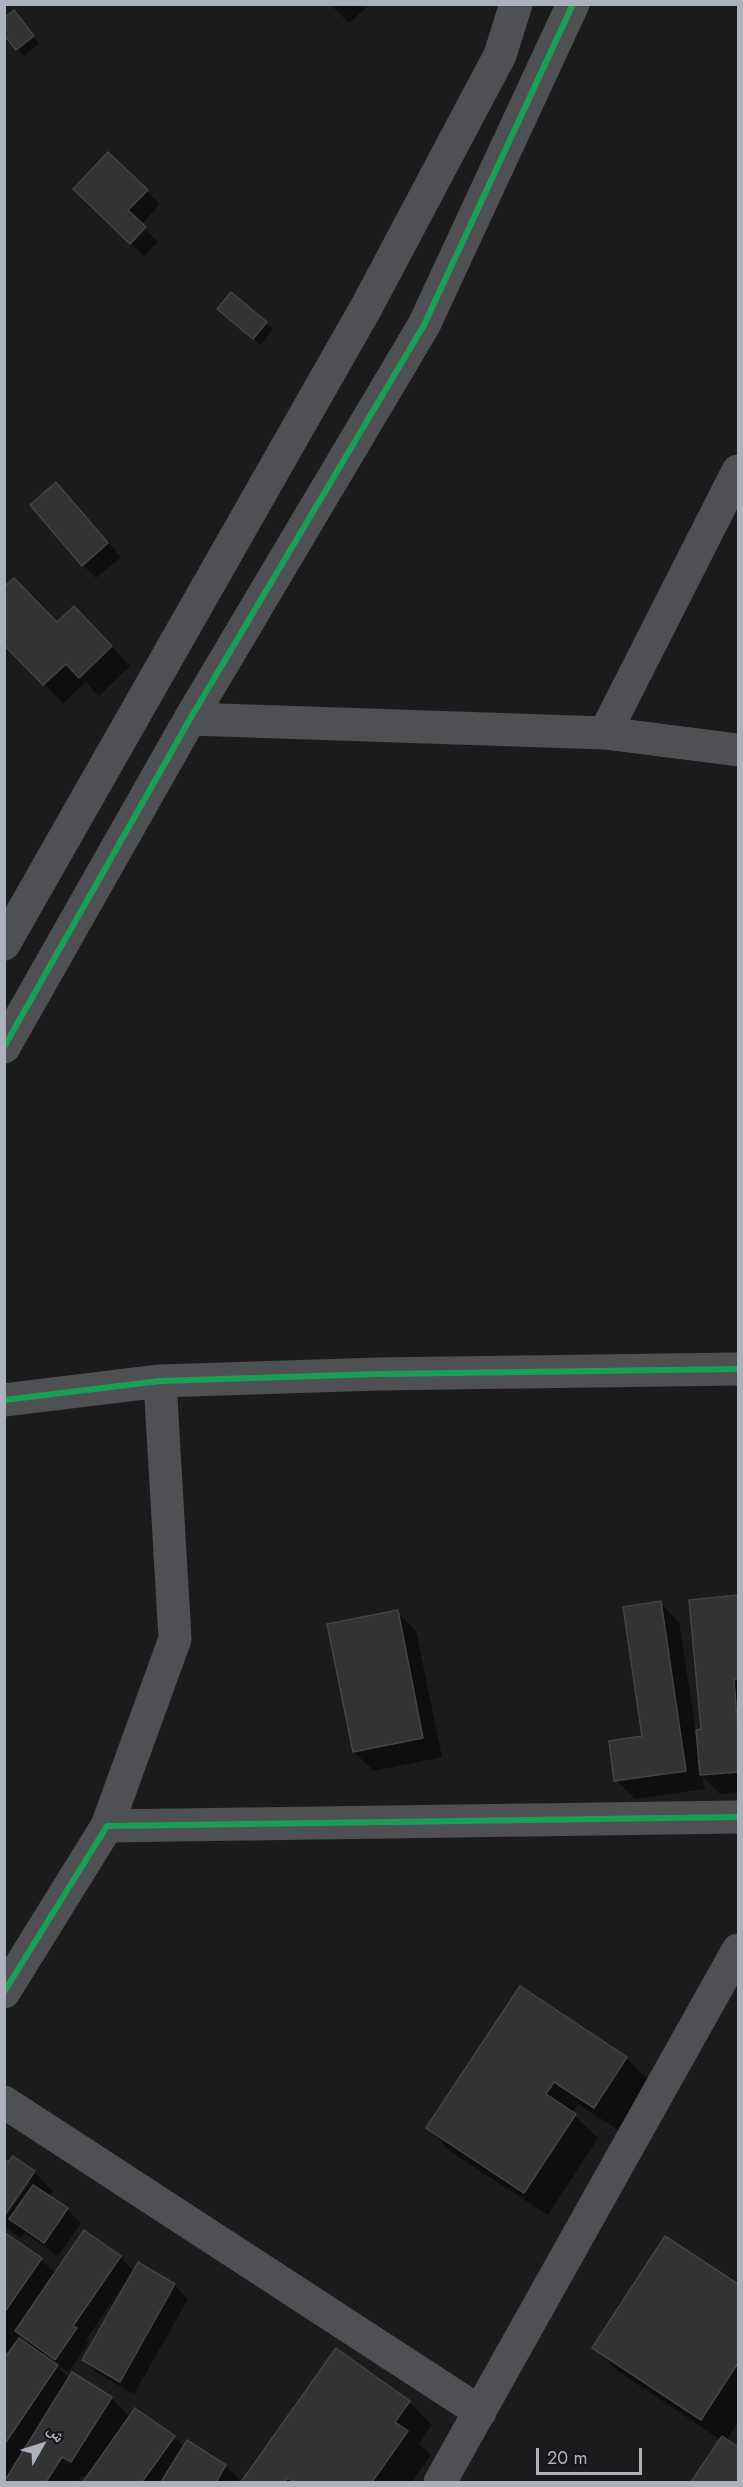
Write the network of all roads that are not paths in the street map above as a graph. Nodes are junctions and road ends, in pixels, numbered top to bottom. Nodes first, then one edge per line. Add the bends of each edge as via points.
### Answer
1 (516, 4) edge
2 (573, 4) edge
3 (738, 471) edge
4 (190, 719) junction
5 (605, 733) junction
6 (738, 750) edge
7 (4, 944) edge
8 (4, 1047) edge
9 (738, 1369) edge
10 (160, 1381) junction
11 (4, 1400) edge
12 (738, 1816) edge
13 (107, 1826) junction
14 (738, 1950) edge
15 (4, 1992) edge
16 (4, 2102) edge
17 (480, 2412) junction
18 (440, 2482) edge

1 - 7 street via 500,55 367,306
2 - 4 street via 424,325
3 - 5 street
4 - 5 street
4 - 8 street
5 - 6 street
9 - 10 street
10 - 11 street
10 - 13 street via 175,1639
12 - 13 street
13 - 15 street
14 - 17 street
16 - 17 street
17 - 18 street

